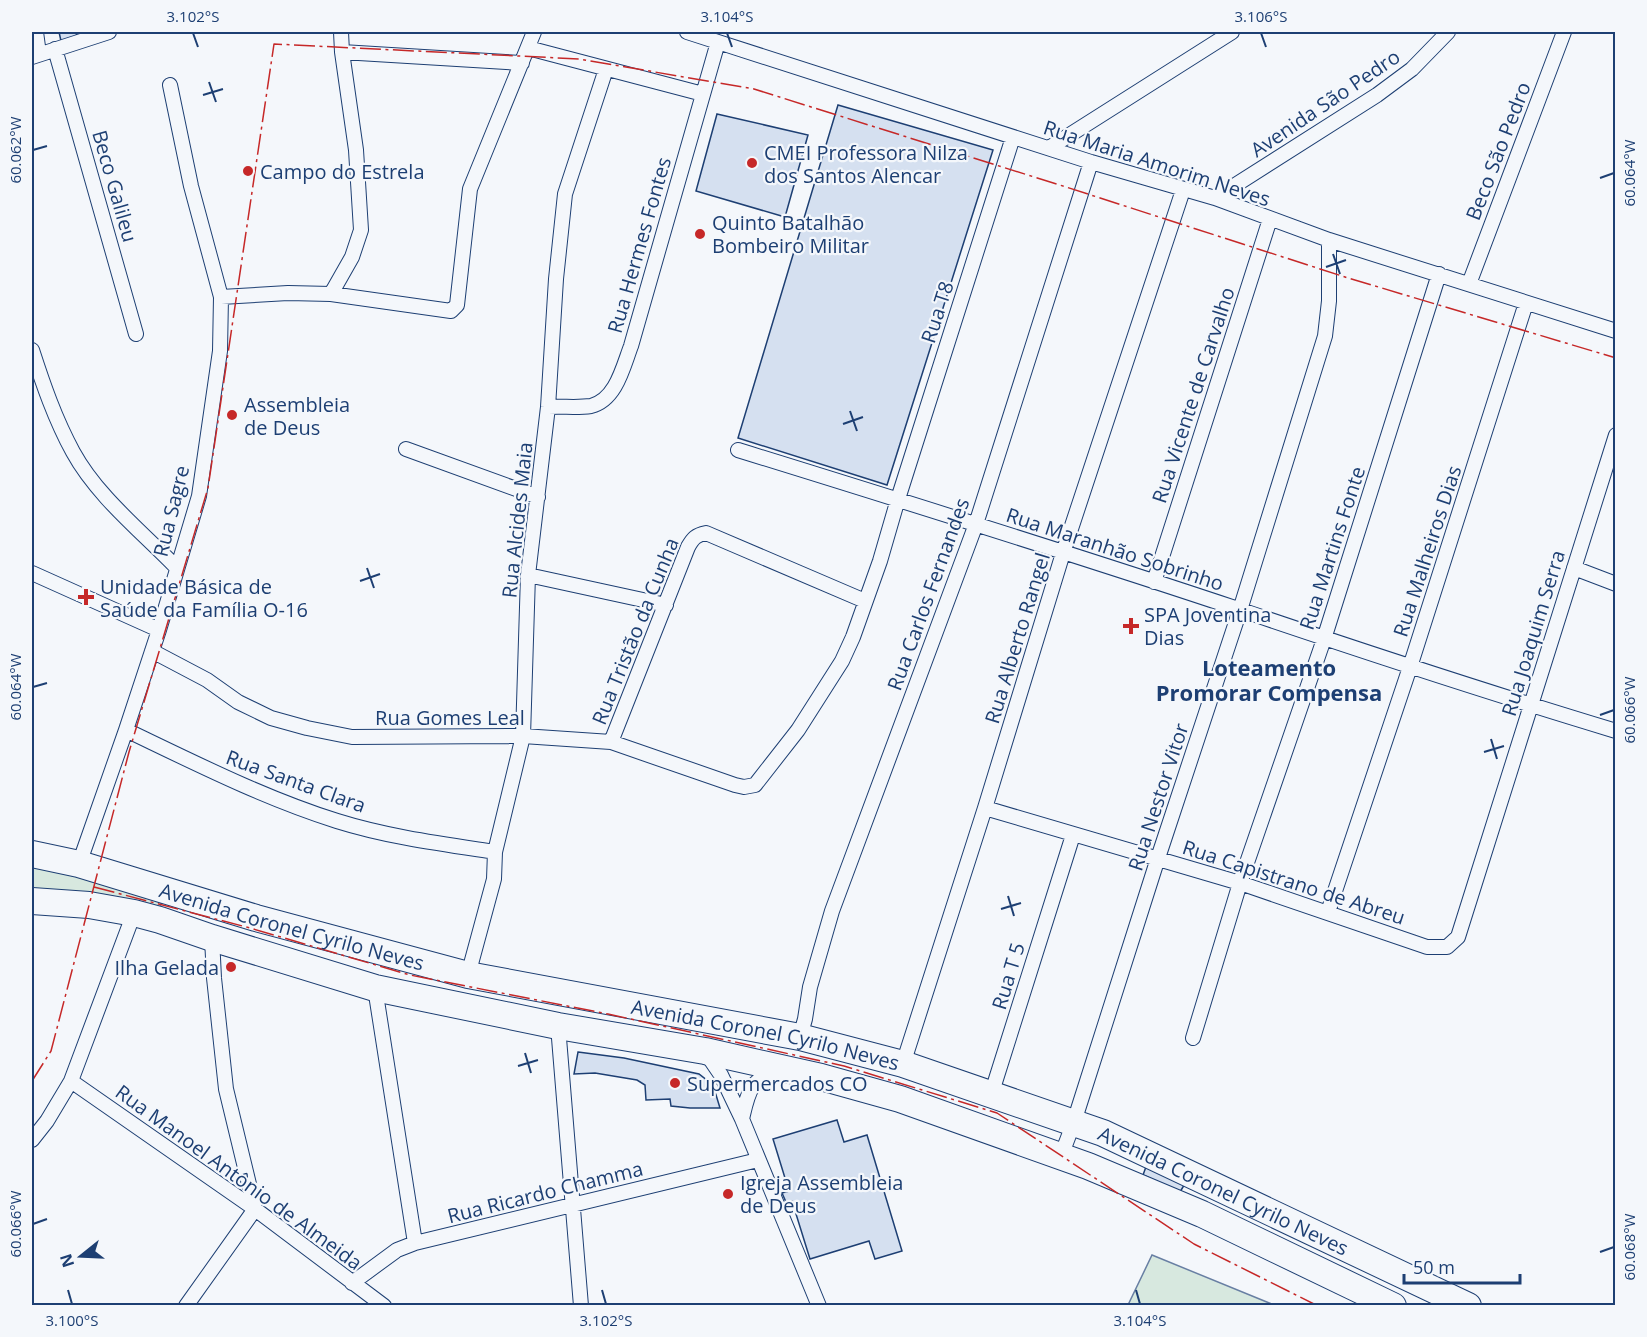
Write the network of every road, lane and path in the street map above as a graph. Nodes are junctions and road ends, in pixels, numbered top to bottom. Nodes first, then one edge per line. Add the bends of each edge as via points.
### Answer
1 (36, 32) edge
2 (109, 32) edge
3 (341, 32) edge
4 (534, 32) edge
5 (687, 32) edge
6 (1232, 32) edge
7 (1448, 32) edge
8 (1564, 32) edge
9 (718, 42) junction
10 (528, 48) junction
11 (56, 49) junction
12 (342, 52) junction
13 (35, 56) edge
14 (522, 63) junction
15 (606, 69) junction
16 (170, 85) dead end
17 (703, 94) junction
18 (1013, 137) junction
19 (1049, 148) junction
20 (1091, 162) junction
21 (1183, 190) junction
22 (1215, 198) junction
23 (1270, 219) junction
24 (1329, 240) junction
25 (1439, 274) junction
26 (1469, 284) junction
27 (331, 294) junction
28 (221, 297) junction
29 (1526, 303) junction
30 (1616, 332) edge
31 (136, 334) dead end
32 (32, 350) edge
33 (548, 407) junction
34 (1616, 435) edge
35 (406, 449) dead end
36 (738, 450) dead end
37 (1613, 452) edge
38 (538, 497) junction
39 (898, 499) junction
40 (976, 524) junction
41 (1063, 553) junction
42 (176, 567) junction
43 (1574, 568) junction
44 (32, 573) edge
45 (528, 575) junction
46 (1154, 582) junction
47 (1616, 584) edge
48 (865, 602) junction
49 (666, 605) junction
50 (1240, 610) junction
51 (159, 630) junction
52 (1324, 639) junction
53 (152, 651) junction
54 (1410, 667) junction
55 (1531, 706) junction
56 (126, 730) junction
57 (1616, 731) edge
58 (523, 736) junction
59 (611, 742) junction
60 (760, 781) joint
61 (985, 808) junction
62 (1072, 835) junction
63 (495, 852) junction
64 (32, 854) edge
65 (1158, 858) junction
66 (79, 864) junction
67 (1240, 883) junction
68 (32, 901) edge
69 (1328, 912) junction
70 (134, 913) junction
71 (212, 938) junction
72 (1452, 944) joint
73 (468, 975) junction
74 (375, 988) junction
75 (558, 1026) junction
76 (800, 1037) junction
77 (1193, 1038) dead end
78 (705, 1050) junction
79 (903, 1064) junction
80 (790, 1071) junction
81 (71, 1081) junction
82 (991, 1095) junction
83 (742, 1119) junction
84 (1074, 1122) junction
85 (32, 1140) edge
86 (1061, 1156) junction
87 (758, 1160) junction
88 (573, 1206) junction
89 (255, 1209) junction
90 (415, 1243) junction
91 (352, 1283) junction
92 (381, 1304) edge
93 (186, 1305) edge
94 (581, 1305) edge
95 (819, 1305) edge
96 (1393, 1305) edge
97 (1468, 1305) edge

1 - 13 street
2 - 11 street
3 - 12 street
4 - 10 street
5 - 9 street, Rua Maria Amorim Neves
6 - 19 street
7 - 22 street, Avenida São Pedro via 1412,69 1377,95
8 - 26 street, Beco São Pedro
9 - 17 street, Rua Hermes Fontes
9 - 18 street, Rua Maria Amorim Neves
10 - 14 street
10 - 15 street
11 - 13 street
11 - 31 street, Beco Galileu
12 - 14 street
12 - 27 street via 356,150 361,230 352,257
14 - 27 street via 470,189 457,305 451,311 442,311
15 - 17 street
15 - 33 street, Rua Alcides Maia via 565,194
16 - 28 street, Rua Sagre via 191,186
17 - 33 street, Rua Hermes Fontes via 631,346 615,386 603,401 590,406
18 - 19 street, Rua Maria Amorim Neves
18 - 39 street, Rua T8
19 - 20 street, Rua Maria Amorim Neves
20 - 21 street, Rua Maria Amorim Neves
20 - 40 street, Rua Carlos Fernandes
21 - 22 street, Rua Maria Amorim Neves
21 - 41 street, Rua Alberto Rangel
22 - 23 street, Rua Maria Amorim Neves
23 - 24 street, Rua Maria Amorim Neves
23 - 46 street, Rua Vicente de Carvalho
24 - 25 street, Rua Maria Amorim Neves
24 - 50 street, Rua Nestor Vitor via 1325,336
25 - 26 street, Rua Maria Amorim Neves
25 - 52 street, Rua Martins Fonte
26 - 29 street, Rua Maria Amorim Neves
27 - 28 street
28 - 42 street, Rua Sagre via 220,351 199,496
29 - 30 street, Rua Maria Amorim Neves
29 - 54 street, Rua Malheiros Dias
32 - 42 street via 53,412 73,453 101,491
33 - 38 street, Rua Alcides Maia
34 - 37 street, Rua Joaquim Serra
35 - 38 street
36 - 39 street, Rua Maranhão Sobrinho
37 - 43 street, Rua Joaquim Serra
38 - 45 street, Rua Alcides Maia
39 - 40 street, Rua Maranhão Sobrinho
39 - 48 street, Rua T8
40 - 41 street, Rua Maranhão Sobrinho
40 - 76 street, Rua Carlos Fernandes via 832,911
41 - 46 street, Rua Maranhão Sobrinho
41 - 61 street, Rua Alberto Rangel
42 - 51 street, Rua Sagre
43 - 47 street
43 - 55 street, Rua Joaquim Serra
44 - 51 street
45 - 49 street
45 - 58 street, Rua Alcides Maia
46 - 50 street, Rua Maranhão Sobrinho
48 - 49 street, Rua Tristão da Cunha via 706,533 697,535 688,547
48 - 60 street, Rua T8 via 836,671
49 - 59 street, Rua Tristão da Cunha
50 - 52 street, Rua Maranhão Sobrinho
50 - 65 street, Rua Nestor Vitor
51 - 53 street, Rua Sagre
52 - 54 street, Rua Maranhão Sobrinho
52 - 67 street, Rua Martins Fonte
53 - 56 street, Rua Sagre
53 - 58 street, Rua Gomes Leal via 207,680 238,702 271,718 308,728 352,737
54 - 55 street, Rua Maranhão Sobrinho
54 - 69 street, Rua Malheiros Dias
55 - 57 street, Rua Maranhão Sobrinho
55 - 72 street, Rua Joaquim Serra via 1458,937
56 - 63 street, Rua Santa Clara via 239,783 338,821 422,841
56 - 66 street, Rua Sagre
58 - 59 street, Rua Gomes Leal
58 - 63 street, Rua Alcides Maia
59 - 60 street, Rua Gomes Leal via 735,785 750,786
61 - 62 street, Rua Capistrano de Abreu
61 - 79 street, Rua Alberto Rangel
62 - 65 street, Rua Capistrano de Abreu
62 - 82 street, Rua T 5
63 - 73 street, Rua Alcides Maia via 494,879
64 - 66 highway, Avenida Coronel Cyrilo Neves
65 - 67 street, Rua Capistrano de Abreu
65 - 84 street, Rua Nestor Vitor
66 - 73 highway, Avenida Coronel Cyrilo Neves via 256,918
67 - 69 street, Rua Capistrano de Abreu
67 - 77 street, Rua Martins Fonte
68 - 70 highway, Avenida Coronel Cyrilo Neves
69 - 72 street, Rua Capistrano de Abreu via 1427,947
70 - 71 highway, Avenida Coronel Cyrilo Neves
70 - 81 street
71 - 74 highway, Avenida Coronel Cyrilo Neves
71 - 89 street via 226,1089
73 - 76 highway, Avenida Coronel Cyrilo Neves
74 - 75 highway, Avenida Coronel Cyrilo Neves
74 - 90 street
75 - 78 highway, Avenida Coronel Cyrilo Neves
75 - 88 street
76 - 79 highway, Avenida Coronel Cyrilo Neves
78 - 80 highway, Avenida Coronel Cyrilo Neves
78 - 83 street
79 - 82 highway, Avenida Coronel Cyrilo Neves
80 - 83 street via 755,1083 748,1093
80 - 86 highway, Avenida Coronel Cyrilo Neves via 900,1099
81 - 85 street
81 - 89 street, Rua Manoel Antônio de Almeida
82 - 84 highway, Avenida Coronel Cyrilo Neves
83 - 87 street
84 - 86 street, Rua Nestor Vitor
84 - 97 highway, Avenida Coronel Cyrilo Neves
86 - 96 highway, Avenida Coronel Cyrilo Neves via 1202,1214
87 - 88 street, Rua Ricardo Chamma
87 - 95 street
88 - 90 street, Rua Ricardo Chamma
88 - 94 street
89 - 91 street, Rua Manoel Antônio de Almeida
89 - 93 street
90 - 91 street, Rua Ricardo Chamma via 397,1250
91 - 92 street, Rua Manoel Antônio de Almeida

